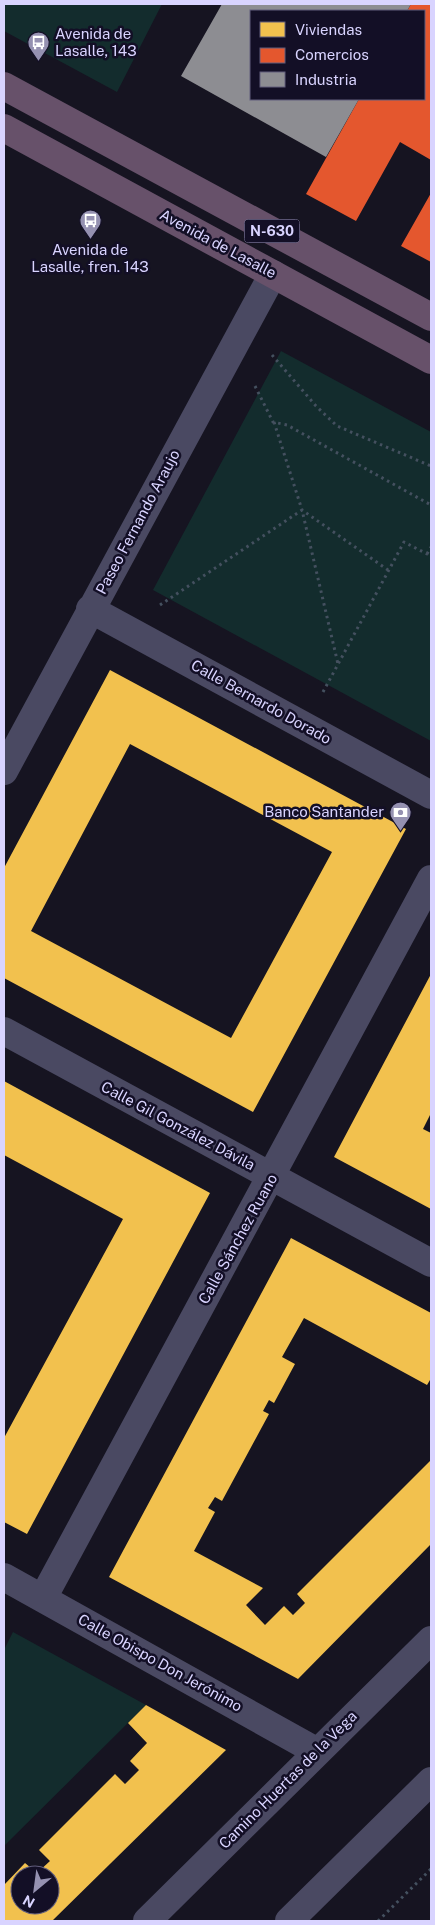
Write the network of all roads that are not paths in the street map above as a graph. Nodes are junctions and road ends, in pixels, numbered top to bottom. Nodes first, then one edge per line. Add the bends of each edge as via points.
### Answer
1 (4, 86) edge
2 (4, 128) edge
3 (273, 274) junction
4 (431, 317) edge
5 (431, 360) edge
6 (90, 609) junction
7 (4, 770) edge
8 (431, 795) edge
9 (431, 879) edge
10 (4, 1031) edge
11 (272, 1176) junction
12 (431, 1263) edge
13 (4, 1577) edge
14 (43, 1598) junction
15 (431, 1640) edge
16 (316, 1751) junction
17 (431, 1781) edge
18 (147, 1921) edge
19 (289, 1921) edge

1 - 4 highway, N-630
2 - 3 highway, Avenida de Lasalle / N-630
3 - 5 highway, Avenida de Lasalle / N-630
3 - 6 street, Paseo Fernando Araujo
6 - 7 street, Paseo Fernando Araujo
6 - 8 street, Calle Bernardo Dorado
9 - 11 street, Calle Sánchez Ruano
10 - 11 street, Calle Gil González Dávila
11 - 12 street, Calle Gil González Dávila
11 - 14 street, Calle Sánchez Ruano
13 - 14 street, Calle Obispo Don Jerónimo
14 - 16 street, Calle Obispo Don Jerónimo
15 - 16 street, Camino Huertas de la Vega
16 - 18 street, Camino Huertas de la Vega
17 - 19 street

